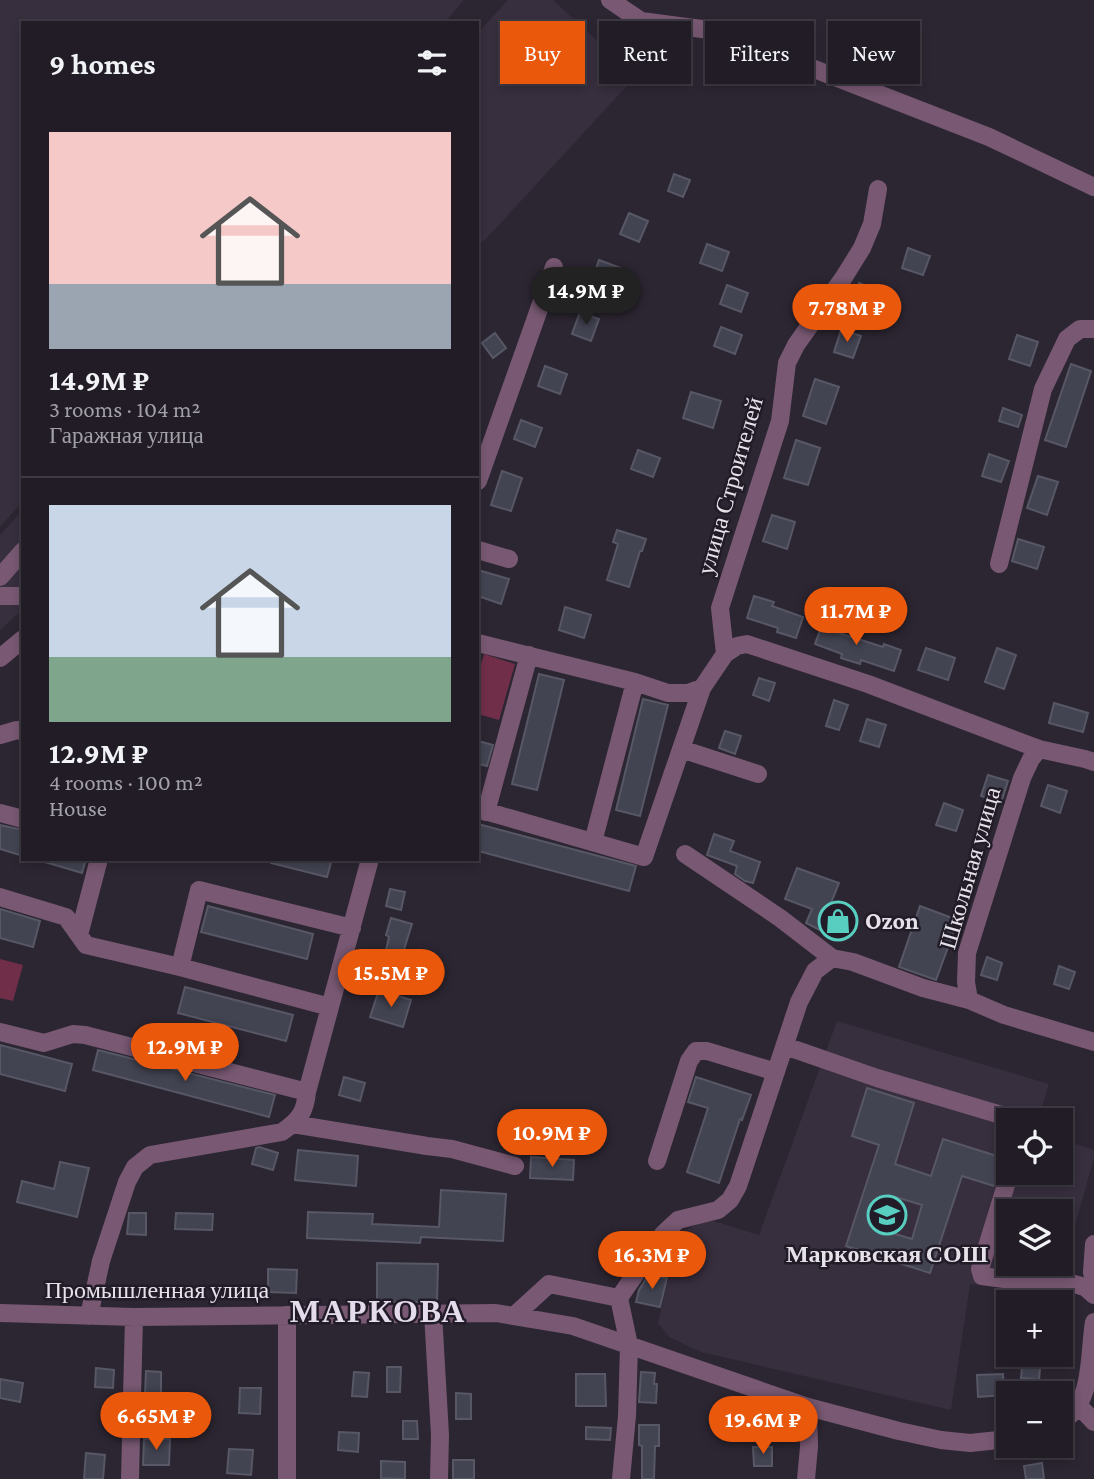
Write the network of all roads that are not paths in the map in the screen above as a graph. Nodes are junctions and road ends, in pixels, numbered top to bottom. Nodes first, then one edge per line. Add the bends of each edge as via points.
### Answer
1 (610, 0) edge
2 (1094, 187) edge
3 (878, 189) dead end
4 (554, 267) dead end
5 (1094, 329) edge
6 (479, 478) edge
7 (479, 550) edge
8 (21, 553) edge
9 (509, 559) dead end
10 (999, 564) dead end
11 (0, 577) edge
12 (0, 596) edge
13 (21, 597) edge
14 (21, 641) edge
15 (479, 643) edge
16 (725, 654) junction
17 (529, 655) junction
18 (0, 658) edge
19 (635, 682) junction
20 (702, 688) junction
21 (21, 731) edge
22 (0, 735) edge
23 (681, 749) junction
24 (1039, 749) junction
25 (1094, 762) edge
26 (758, 774) dead end
27 (486, 784) edge
28 (482, 811) edge
29 (0, 813) edge
30 (21, 818) edge
31 (593, 842) junction
32 (685, 855) dead end
33 (98, 861) edge
34 (369, 861) edge
35 (0, 897) edge
36 (352, 928) junction
37 (79, 935) junction
38 (832, 958) junction
39 (180, 967) junction
40 (969, 1000) junction
41 (330, 1007) junction
42 (0, 1032) edge
43 (1094, 1042) edge
44 (785, 1046) junction
45 (776, 1072) junction
46 (307, 1092) junction
47 (996, 1113) edge
48 (293, 1124) junction
49 (657, 1161) dead end
50 (516, 1166) dead end
51 (1006, 1185) edge
52 (1094, 1244) edge
53 (1094, 1282) edge
54 (1094, 1295) edge
55 (619, 1298) junction
56 (0, 1313) edge
57 (433, 1313) junction
58 (287, 1315) junction
59 (515, 1315) junction
60 (89, 1317) junction
61 (134, 1317) junction
62 (1094, 1322) edge
63 (629, 1345) junction
64 (808, 1407) junction
65 (1080, 1407) junction
66 (1073, 1417) edge
67 (1094, 1422) edge
68 (996, 1440) edge
69 (130, 1479) edge
70 (287, 1479) edge
71 (439, 1479) edge
72 (621, 1479) edge
73 (806, 1479) edge

1 - 2 street via 641,21 717,31 989,137
3 - 16 street, улица Строителей via 862,248 786,363 780,421 720,608
4 - 6 street
5 - 10 street via 1080,329 1068,339 1043,389
7 - 9 street
8 - 11 street
12 - 13 street
14 - 18 street
15 - 17 street
16 - 20 street
16 - 24 street via 737,646 758,647
17 - 19 street
17 - 27 street
19 - 20 street via 668,693
19 - 31 street
20 - 23 street
21 - 22 street
23 - 26 street
23 - 31 street via 644,857
24 - 25 street
24 - 40 street, Школьная улица via 1022,778 967,953
27 - 28 street
28 - 31 street
29 - 30 street
32 - 38 street
33 - 37 street
34 - 36 street
35 - 37 street via 66,918
36 - 39 street via 199,890
36 - 41 street
37 - 39 street via 86,946
38 - 40 street
38 - 44 street via 815,971
39 - 41 street
40 - 43 street
41 - 46 street
42 - 46 street via 44,1043 85,1035
44 - 45 street
44 - 47 street
45 - 49 street via 696,1051
45 - 55 street via 730,1200 718,1210 678,1220 663,1234
46 - 48 street via 301,1115
48 - 50 street via 452,1149
48 - 60 street via 282,1132 150,1155 135,1167 101,1261
51 - 54 street via 980,1269 982,1276 1074,1284
52 - 53 street
55 - 59 street via 549,1284
55 - 63 street
56 - 60 street, Промышленная улица
57 - 58 street, Промышленная улица
57 - 59 street, Промышленная улица
57 - 71 street
58 - 61 street, Промышленная улица
58 - 70 street
59 - 63 street, Промышленная улица via 573,1326
60 - 61 street, Промышленная улица
61 - 69 street
62 - 65 street via 1091,1373
63 - 64 street, Промышленная улица
63 - 72 street
64 - 68 street, Промышленная улица via 941,1440
64 - 73 street
65 - 66 street
65 - 67 street

